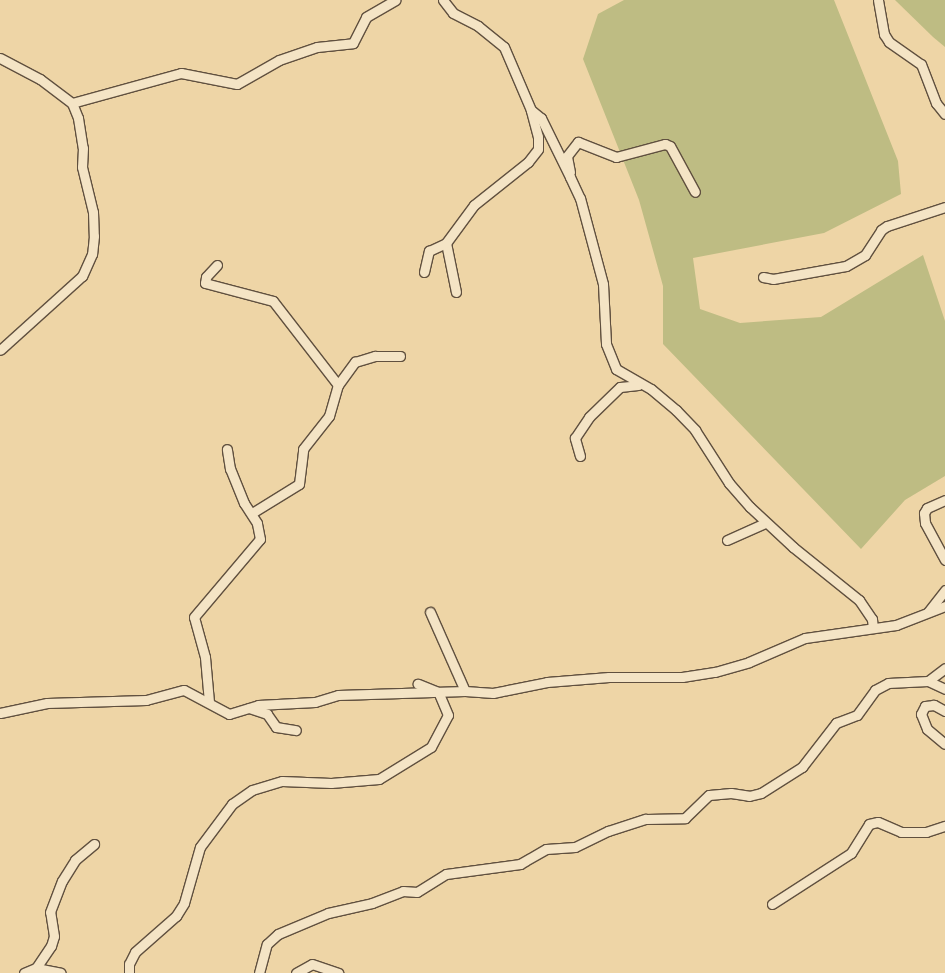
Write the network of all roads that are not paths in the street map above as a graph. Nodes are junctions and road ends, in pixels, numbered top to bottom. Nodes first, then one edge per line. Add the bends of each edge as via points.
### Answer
1 (396, 0) edge
2 (443, 0) edge
3 (878, 0) edge
4 (0, 58) edge
5 (72, 103) junction
6 (531, 110) junction
7 (945, 114) edge
8 (570, 177) junction
9 (695, 192) dead end
10 (945, 207) edge
11 (446, 243) junction
12 (217, 265) dead end
13 (424, 272) dead end
14 (763, 277) dead end
15 (456, 292) dead end
16 (0, 350) edge
17 (400, 356) dead end
18 (338, 384) junction
19 (643, 384) junction
20 (227, 449) dead end
21 (580, 456) dead end
22 (945, 500) edge
23 (252, 513) junction
24 (765, 523) junction
25 (727, 540) dead end
26 (945, 560) edge
27 (945, 590) edge
28 (945, 606) edge
29 (430, 612) dead end
30 (926, 614) junction
31 (873, 628) junction
32 (945, 668) edge
33 (928, 681) junction
34 (418, 684) dead end
35 (945, 688) edge
36 (465, 691) junction
37 (438, 692) junction
38 (209, 702) junction
39 (249, 708) junction
40 (945, 711) edge
41 (0, 713) edge
42 (296, 730) dead end
43 (945, 744) edge
44 (945, 826) edge
45 (94, 844) dead end
46 (772, 904) dead end
47 (36, 968) junction
48 (24, 973) edge
49 (60, 973) edge
50 (129, 973) edge
51 (259, 973) edge
52 (296, 973) edge
53 (338, 973) edge

1 - 5 street via 366,17 353,43 317,47 278,60 237,84 181,73
2 - 6 street via 453,13 478,26 504,47
3 - 7 street via 884,34 889,42 921,64 936,103
4 - 5 street via 40,79
5 - 16 street via 78,118 83,148 82,168 93,212 92,254 82,276
6 - 8 street via 541,118
6 - 11 street via 538,149 528,162 474,205
8 - 9 street via 567,156 570,148 578,142 616,157 665,144 670,146
8 - 19 street via 580,198 603,284 607,352 616,369
10 - 14 street via 887,226 865,255 846,266 774,279
11 - 13 street via 429,251
11 - 15 street
12 - 18 street via 205,283 273,301
17 - 18 street via 361,359
18 - 23 street via 329,416 304,449 299,484
19 - 21 street via 620,387 589,416 576,438
19 - 24 street via 695,430 729,483
20 - 23 street via 230,469 244,503
22 - 26 street via 927,508 924,513
23 - 38 street via 260,534 258,543 194,617 206,656
24 - 25 street
24 - 31 street via 859,600 870,614
27 - 30 street
28 - 30 street
29 - 36 street
30 - 31 street via 896,625
31 - 36 street via 805,638 749,662 698,675 547,682 493,693
32 - 33 street
33 - 35 street
33 - 51 street via 888,683 875,690 857,715 836,723 802,767 761,793 709,796 685,818 646,819 608,831 575,847 546,849 520,864 446,874 417,892 395,892 372,903 328,913 278,934 267,944
34 - 37 street
36 - 37 street
37 - 39 street via 338,696 315,702
37 - 50 street via 448,715 445,726 431,746 397,770 379,779 331,783 282,781 252,790 232,804 200,847 184,903 176,916 136,952 129,964
38 - 39 street via 229,714
38 - 41 street via 184,690 146,700 46,703
39 - 42 street via 268,714 276,727
40 - 43 street via 934,704 925,706 921,714 927,728
44 - 46 street via 935,831 902,832 878,822 869,824 851,853
45 - 47 street via 75,860 62,881 50,912 54,936
47 - 48 street
47 - 49 street
52 - 53 street via 312,964

